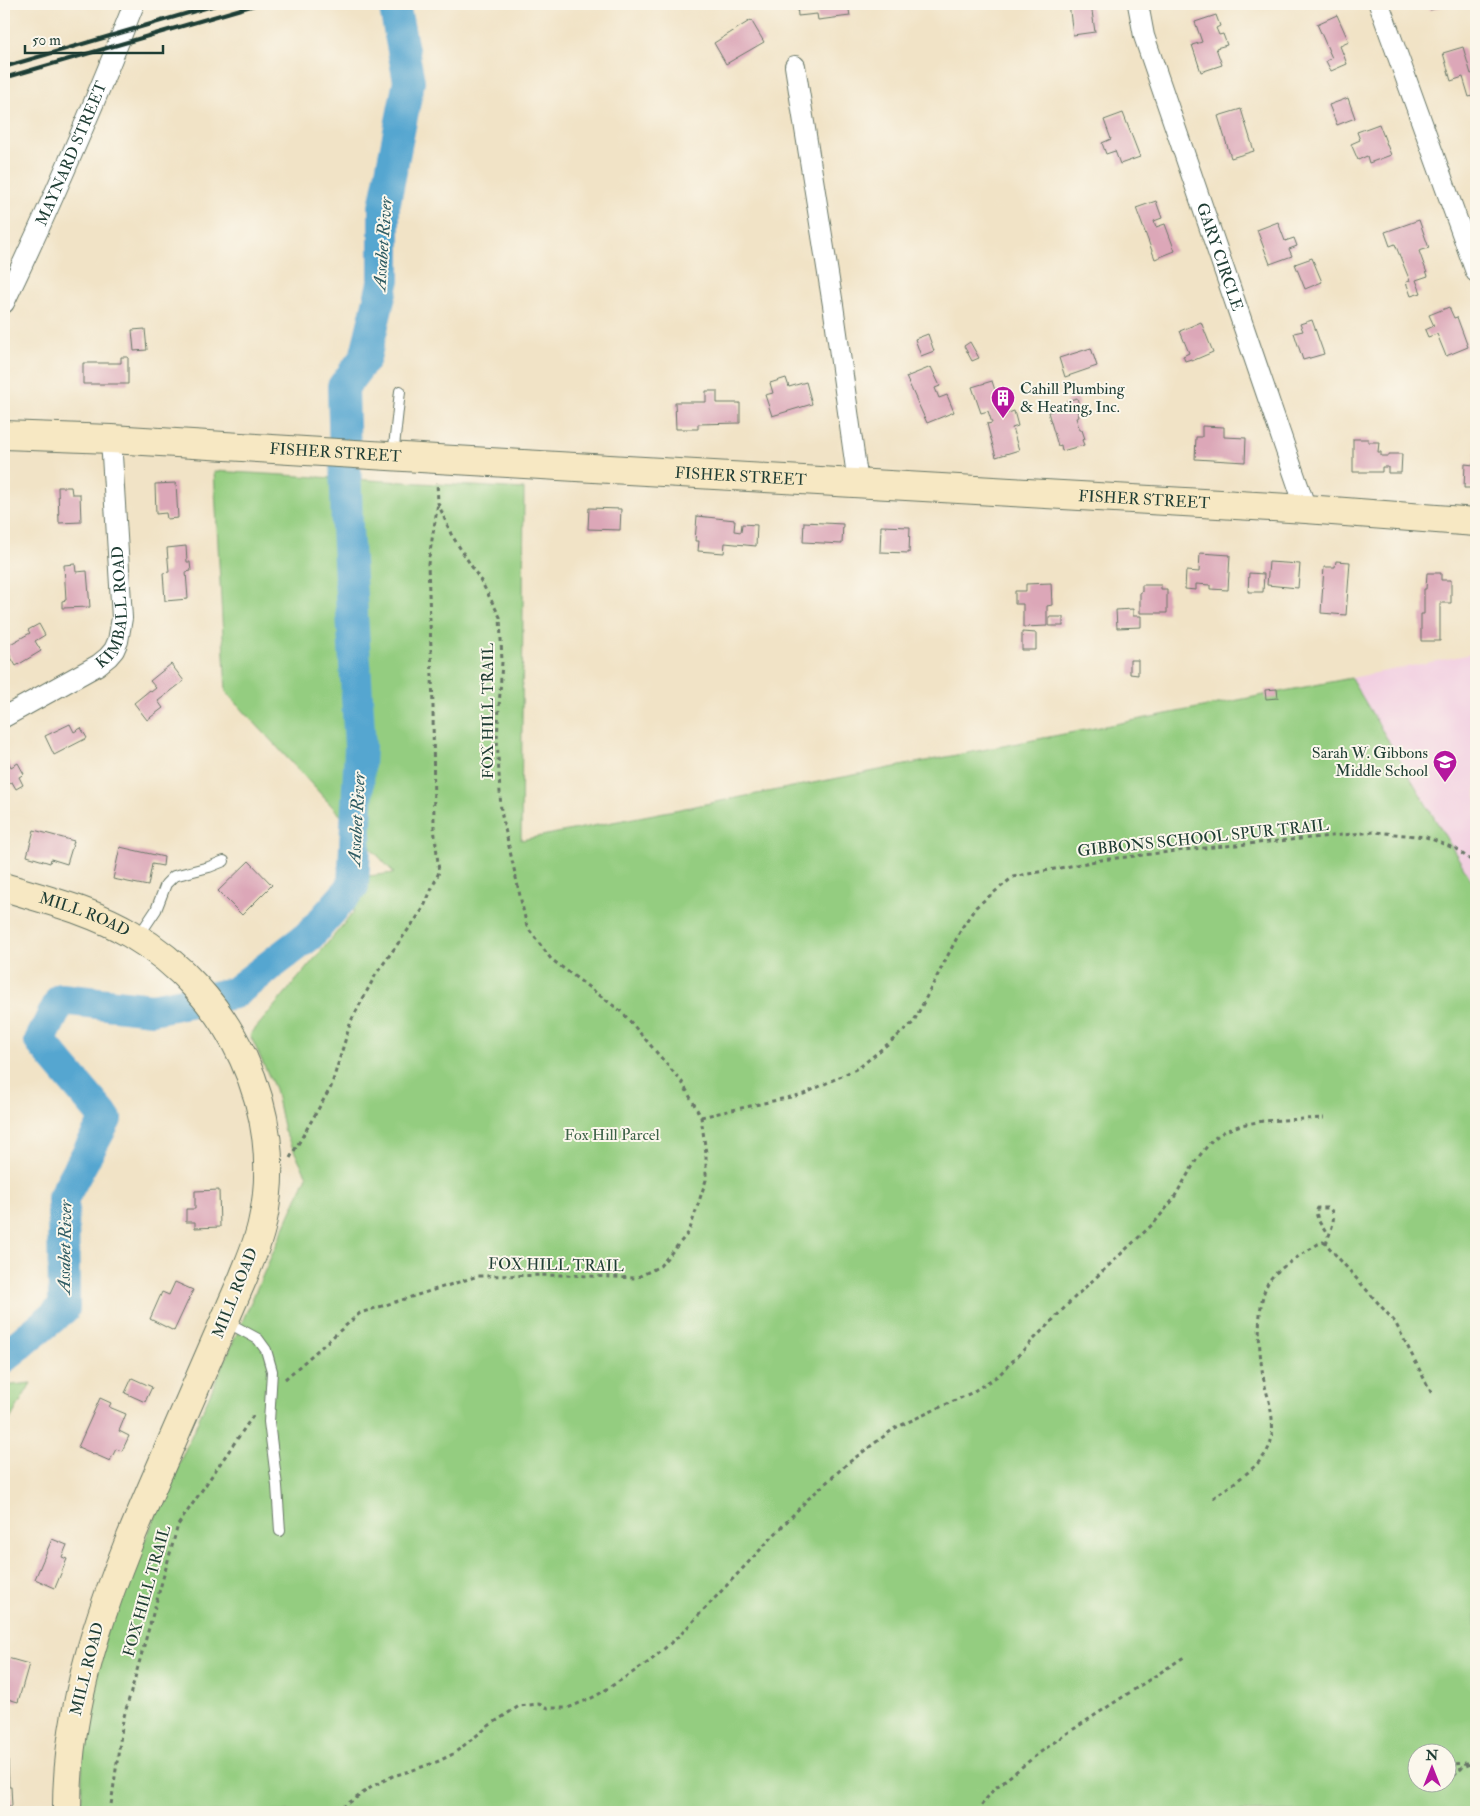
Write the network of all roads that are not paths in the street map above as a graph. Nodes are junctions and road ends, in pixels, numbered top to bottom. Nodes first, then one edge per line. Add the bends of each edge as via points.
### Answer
1 (134, 4) edge
2 (1138, 4) edge
3 (1379, 4) edge
4 (795, 66) dead end
5 (1476, 272) edge
6 (4, 303) edge
7 (400, 391) dead end
8 (4, 435) edge
9 (111, 439) junction
10 (393, 457) junction
11 (858, 483) junction
12 (1306, 509) junction
13 (1476, 522) edge
14 (4, 717) edge
15 (224, 861) dead end
16 (4, 886) edge
17 (146, 944) junction
18 (225, 1321) junction
19 (280, 1531) dead end
20 (67, 1812) edge

1 - 6 street, MAYNARD STREET via 58,187
2 - 12 street, GARY CIRCLE via 1144,36
3 - 5 street
4 - 11 street
7 - 10 lane
8 - 9 main road, FISHER STREET
9 - 10 main road, FISHER STREET
9 - 14 street, KIMBALL ROAD via 122,618 114,650 98,665
10 - 11 main road, FISHER STREET
11 - 12 main road, FISHER STREET
12 - 13 main road, FISHER STREET
15 - 17 lane via 174,876 166,884
16 - 17 main road, MILL ROAD via 96,918
17 - 18 main road, MILL ROAD via 177,967 215,1009 231,1033 251,1076 262,1112 268,1168 262,1225
18 - 19 lane via 258,1339 266,1350 272,1371 270,1422
18 - 20 main road, MILL ROAD via 128,1541 100,1617 77,1706 69,1759

